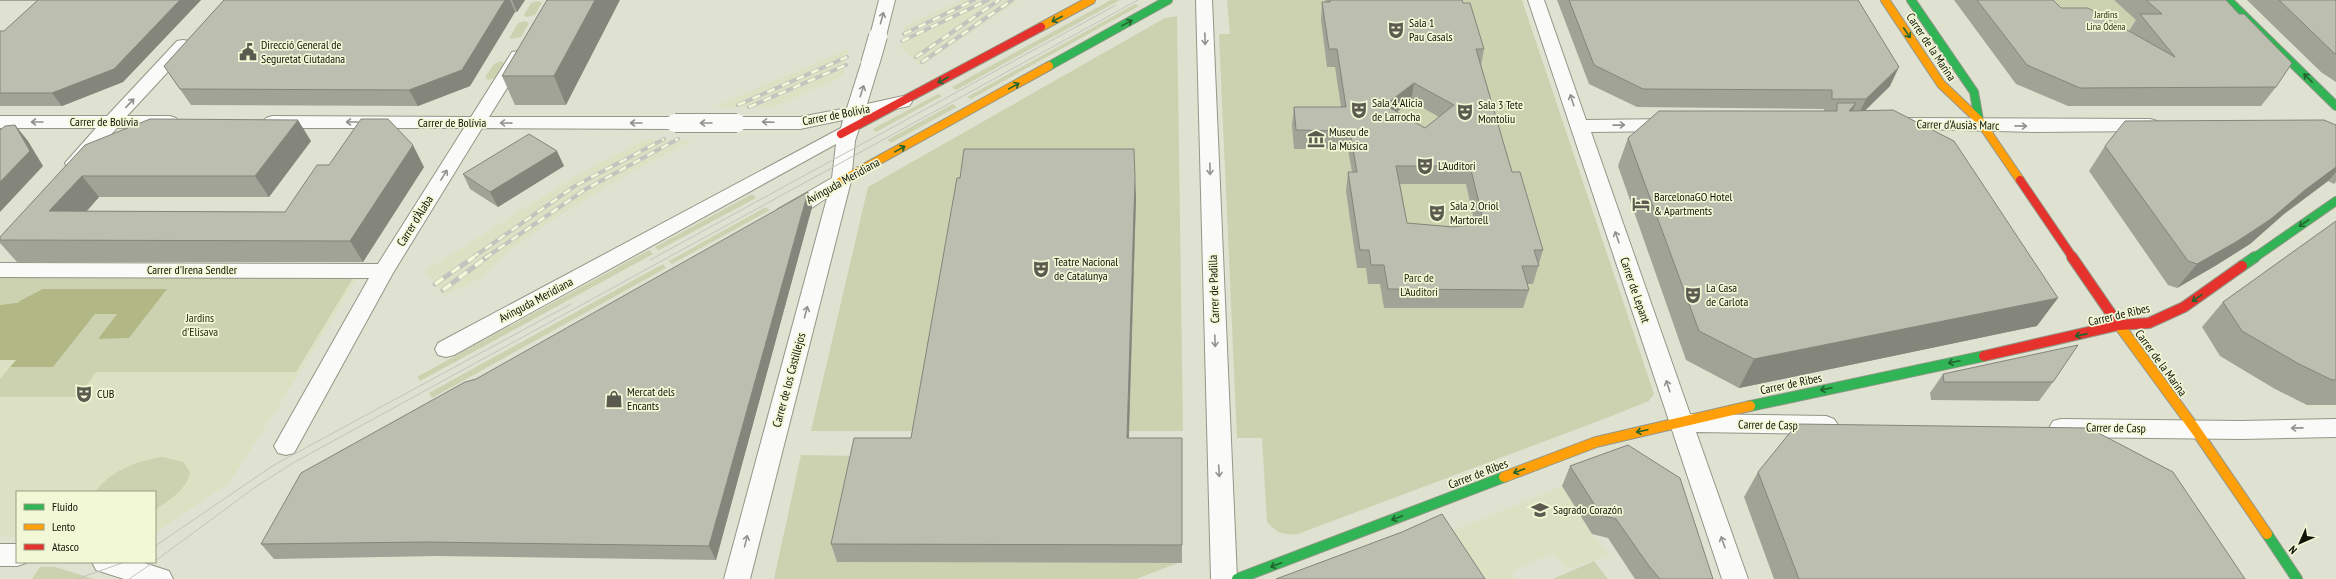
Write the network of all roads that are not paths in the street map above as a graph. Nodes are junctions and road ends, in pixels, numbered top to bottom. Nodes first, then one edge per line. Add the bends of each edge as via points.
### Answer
1 (887, 0) edge
2 (1092, 0) edge
3 (1168, 0) edge
4 (1204, 0) edge
5 (1536, 0) edge
6 (1885, 0) edge
7 (1911, 0) edge
8 (2228, 0) edge
9 (193, 34) edge
10 (524, 44) edge
11 (903, 102) junction
12 (2336, 106) edge
13 (855, 112) junction
14 (0, 122) edge
15 (112, 122) junction
16 (186, 122) edge
17 (257, 122) edge
18 (477, 123) junction
19 (1981, 123) junction
20 (800, 124) junction
21 (1876, 124) edge
22 (2167, 124) edge
23 (1689, 125) edge
24 (1580, 126) junction
25 (846, 135) junction
26 (62, 176) edge
27 (841, 181) junction
28 (2336, 201) edge
29 (769, 223) edge
30 (0, 270) edge
31 (384, 271) junction
32 (2119, 325) junction
33 (446, 349) dead end
34 (1680, 423) junction
35 (1845, 425) edge
36 (2040, 427) edge
37 (2336, 428) edge
38 (2195, 429) junction
39 (286, 446) dead end
40 (0, 555) edge
41 (16, 555) edge
42 (108, 563) edge
43 (160, 579) edge
44 (737, 579) edge
45 (1224, 579) edge
46 (1237, 579) edge
47 (1735, 579) edge
48 (2297, 579) edge

13 -> 1 street, Carrer de los Castillejos, bridge
2 -> 11 street, Avinguda Meridiana
27 -> 3 street, Avinguda Meridiana
4 -> 45 street, Carrer de Padilla
24 -> 5 street, Carrer de Lepant
6 -> 19 street, Carrer de la Marina via 1941,84
7 - 19 street, Carrer de la Marina via 1974,92
12 -> 8 street
15 -> 9 street
10 - 18 street, Carrer d'Àlaba
11 - 13 street, Carrer de Bolívia
11 - 25 street, Avinguda Meridiana
13 - 20 street, Carrer de Bolívia
13 - 25 street, Carrer de los Castillejos
15 -> 14 street, Carrer de Bolívia
15 - 16 street, Carrer de Bolívia
15 - 26 street
18 -> 17 street, Carrer de Bolívia
20 -> 18 street, Carrer de Bolívia, bridge
31 -> 18 street, Carrer d'Àlaba
19 - 21 street, Carrer d'Ausiàs Marc
19 -> 22 street, Carrer d'Ausiàs Marc
19 - 32 street, Carrer de la Marina
20 - 25 street via 833,129
24 -> 23 street
34 -> 24 street, Carrer de Lepant
25 - 27 street, Carrer de los Castillejos
25 - 33 street, Avinguda Meridiana
27 - 29 street, Avinguda Meridiana
44 -> 27 street, Carrer de los Castillejos
28 -> 32 street, Carrer de Ribes via 2184,307 2149,322
30 - 31 street, Carrer d'Irena Sendler
31 - 39 street, Carrer d'Àlaba
32 -> 34 street, Carrer de Ribes
32 - 38 street, Carrer de la Marina
34 - 35 street, Carrer de Casp
34 -> 46 street, Carrer de Ribes via 1584,446
47 -> 34 street, Carrer de Lepant
36 - 38 street, Carrer de Casp
37 -> 38 street, Carrer de Casp
38 - 48 street, Carrer de la Marina
40 - 41 street
42 - 43 street

